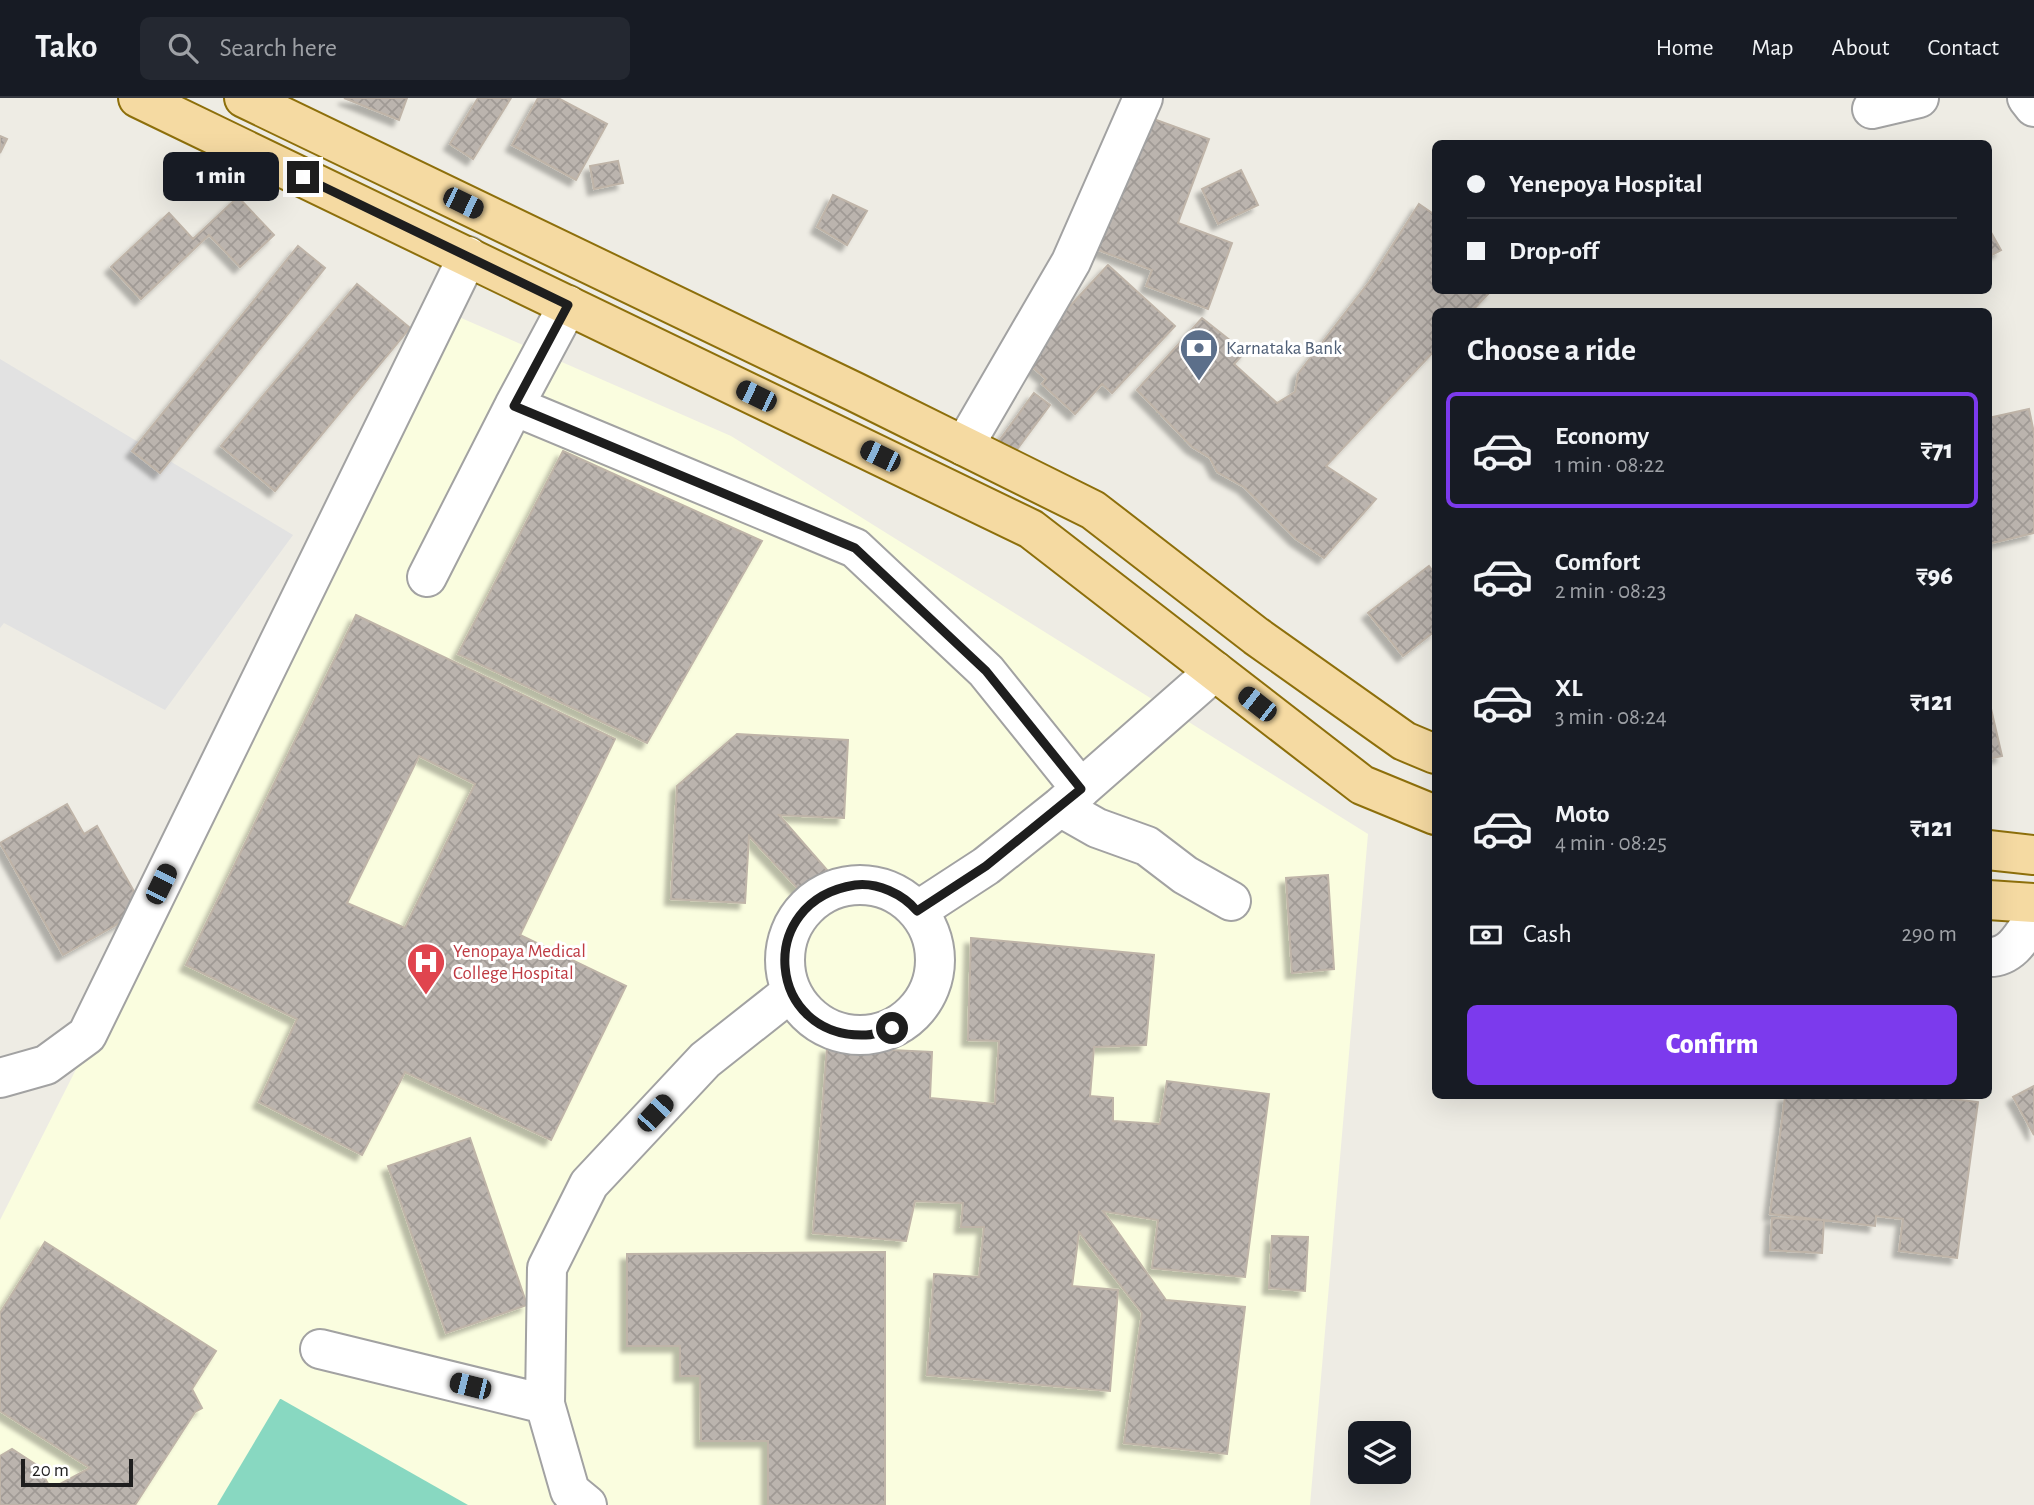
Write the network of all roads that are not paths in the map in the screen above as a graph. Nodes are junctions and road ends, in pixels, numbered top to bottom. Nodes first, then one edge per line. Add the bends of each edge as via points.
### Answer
1 (138, 98) edge
2 (244, 98) edge
3 (1143, 98) edge
4 (1919, 98) edge
5 (2027, 98) edge
6 (2034, 107) edge
7 (1872, 109) dead end
8 (468, 256) junction
9 (568, 305) junction
10 (803, 367) junction
11 (514, 406) junction
12 (780, 407) junction
13 (964, 446) junction
14 (427, 577) dead end
15 (1215, 671) junction
16 (1432, 753) edge
17 (1070, 798) junction
18 (1432, 814) edge
19 (1992, 850) edge
20 (2034, 855) edge
21 (1992, 900) edge
22 (1231, 901) dead end
23 (2034, 903) edge
24 (917, 911) junction
25 (2034, 918) edge
26 (1992, 958) edge
27 (791, 992) junction
28 (0, 1078) edge
29 (320, 1349) dead end
30 (545, 1404) junction
31 (587, 1505) edge

1 - 8 main road
2 - 10 main road
3 - 13 street via 1071,262
4 - 7 street
5 - 6 street
8 - 9 main road
8 - 28 street via 87,1035 46,1065
9 - 11 street
9 - 12 main road
10 - 12 main road
10 - 13 main road
11 - 14 street
11 - 17 street via 855,548 986,671
12 - 15 main road via 1031,529
13 - 16 main road via 1093,510 1256,636 1404,741
15 - 17 street
15 - 18 main road via 1362,785
17 - 22 street via 1097,828 1147,846
17 - 24 street via 986,866
19 - 20 main road
21 - 23 main road
24 - 27 street via 887,889 861,884 835,888 812,901 794,921 785,946
24 - 27 street via 935,947 934,974 912,1015 892,1028 869,1035 823,1027 804,1012
25 - 26 street via 2016,947
27 - 30 street via 705,1060 589,1184 547,1268
29 - 30 street
30 - 31 street via 570,1491

